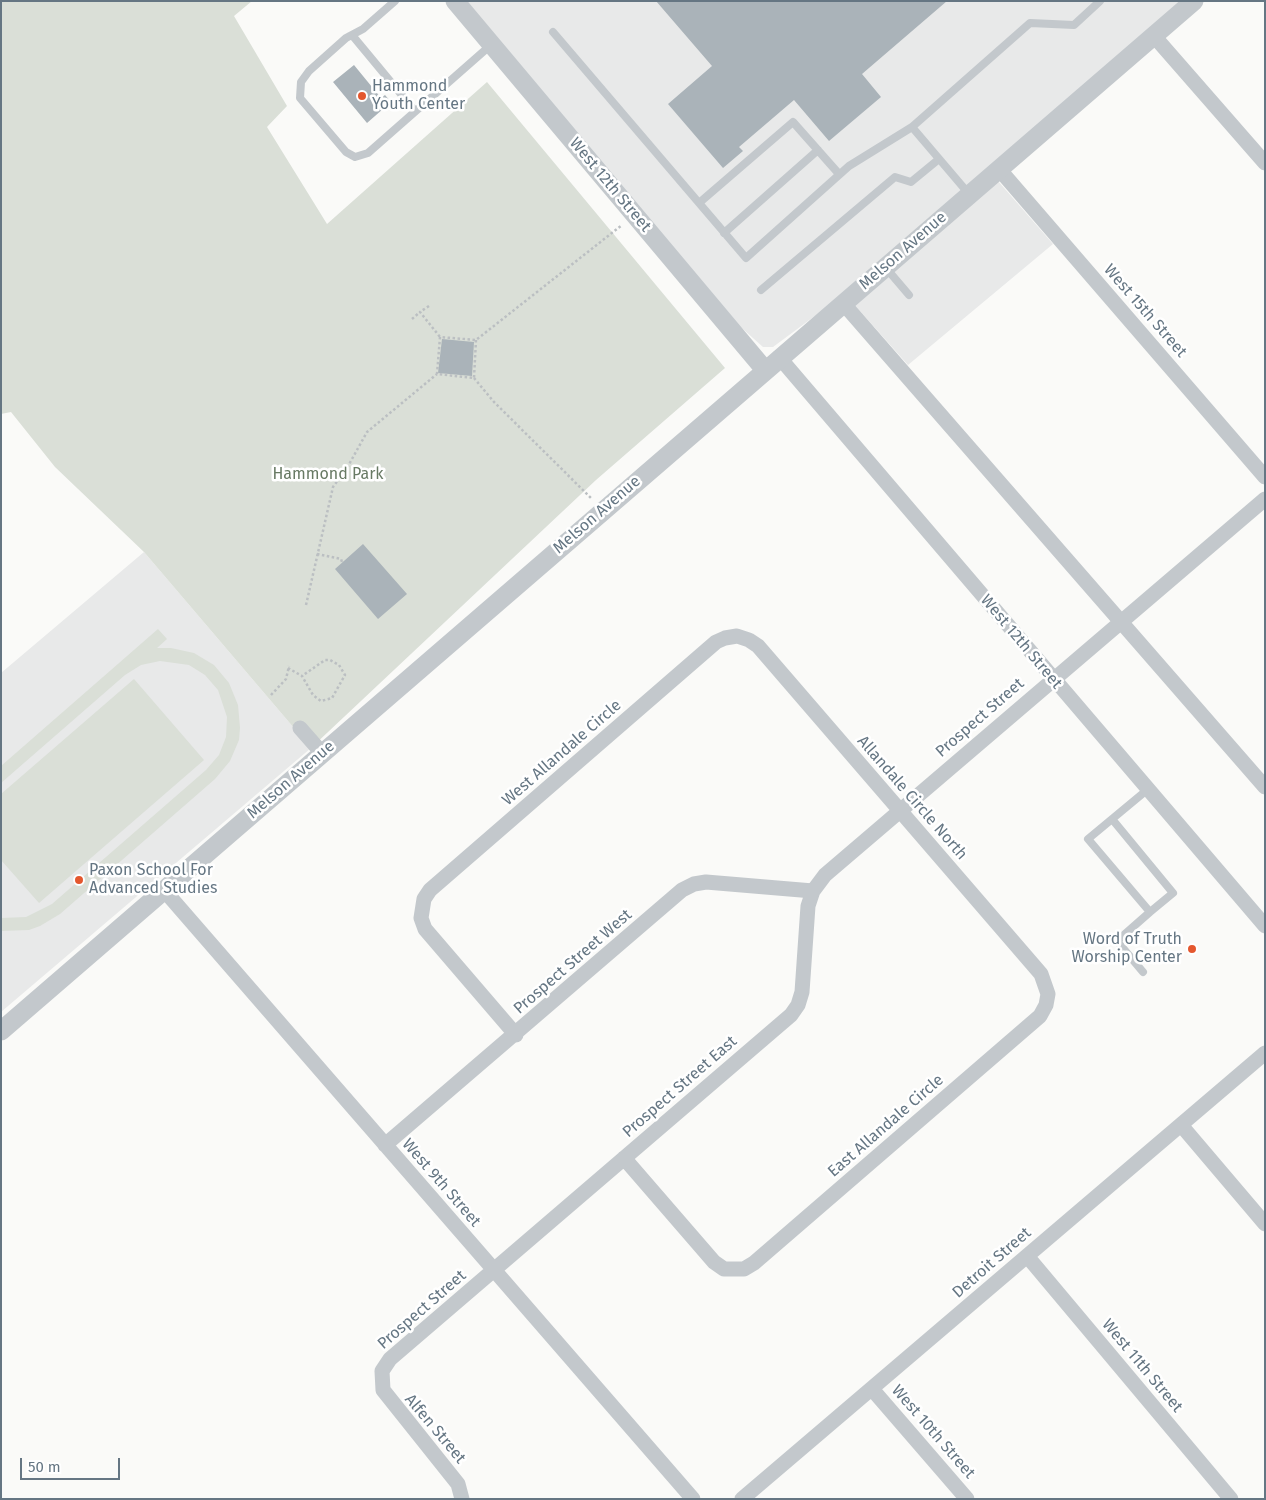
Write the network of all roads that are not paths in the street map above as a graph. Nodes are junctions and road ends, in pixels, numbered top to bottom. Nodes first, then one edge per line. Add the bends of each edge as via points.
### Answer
1 (395, 1) edge
2 (455, 1) edge
3 (1100, 1) edge
4 (1194, 1) edge
5 (553, 32) dead end
6 (352, 35) junction
7 (1154, 36) junction
8 (492, 44) junction
9 (415, 111) junction
10 (912, 127) junction
11 (818, 150) junction
12 (939, 159) junction
13 (1265, 163) edge
14 (999, 169) junction
15 (839, 174) junction
16 (969, 194) junction
17 (699, 203) junction
18 (724, 233) junction
19 (885, 267) junction
20 (761, 290) dead end
21 (909, 295) dead end
22 (843, 303) junction
23 (772, 364) junction
24 (1265, 477) edge
25 (1265, 499) edge
26 (1120, 621) junction
27 (737, 636) joint
28 (1052, 679) junction
29 (300, 728) dead end
30 (322, 754) junction
31 (1265, 787) edge
32 (1147, 790) junction
33 (900, 811) junction
34 (1112, 820) junction
35 (164, 890) junction
36 (813, 891) junction
37 (1150, 912) junction
38 (1265, 926) edge
39 (1143, 972) dead end
40 (1048, 994) joint
41 (1, 1031) edge
42 (516, 1035) junction
43 (1265, 1053) edge
44 (1181, 1125) junction
45 (385, 1145) junction
46 (624, 1158) junction
47 (1265, 1224) edge
48 (1026, 1256) junction
49 (494, 1270) junction
50 (382, 1380) joint
51 (872, 1388) junction
52 (462, 1499) edge
53 (693, 1499) edge
54 (742, 1499) edge
55 (966, 1499) edge
56 (1232, 1499) edge

1 - 6 lane
2 - 8 street, West 12th Street
3 - 10 lane via 1074,25 1030,23
4 - 7 street, Melson Avenue
5 - 17 lane
6 - 9 lane
6 - 9 lane via 310,71 301,82 300,98 346,152 356,157 368,153
7 - 13 street
7 - 14 street, Melson Avenue
8 - 9 lane
8 - 23 street, West 12th Street
10 - 12 lane
10 - 15 lane
11 - 15 lane
11 - 17 lane via 792,122
11 - 18 lane
12 - 16 lane
12 - 20 lane via 911,182 895,177
14 - 16 street, Melson Avenue
14 - 24 street, West 15th Street
15 - 18 lane via 746,258
16 - 19 street, Melson Avenue
17 - 18 lane
19 - 21 lane
19 - 22 street, Melson Avenue
22 - 23 street, Melson Avenue
22 - 26 street
23 - 28 street, West 12th Street
23 - 30 street, Melson Avenue
25 - 26 street, Prospect Street
26 - 28 street, Prospect Street
26 - 31 street
27 - 33 street, Allandale Circle North via 758,646
27 - 42 street, West Allandale Circle via 716,642 430,890 421,909 425,929
28 - 32 street, West 12th Street
28 - 33 street, Prospect Street
29 - 30 street
30 - 35 street, Melson Avenue
32 - 34 lane
32 - 38 street, West 12th Street
33 - 36 street, Prospect Street via 825,875
33 - 40 street, Allandale Circle North via 1041,974
34 - 37 lane via 1173,893
34 - 37 lane via 1088,839
35 - 41 street, Melson Avenue
35 - 45 street, West 9th Street
36 - 42 street, Prospect Street West via 706,882 694,884 682,890
36 - 46 street, Prospect Street East via 806,922 802,992 791,1015
37 - 39 lane via 1117,941
40 - 46 street, East Allandale Circle via 1040,1016 744,1269 724,1269 714,1262
42 - 45 street, Prospect Street West
43 - 44 street, Detroit Street
44 - 47 street
44 - 48 street, Detroit Street
45 - 49 street, West 9th Street
46 - 49 street, Prospect Street East
48 - 51 street, Detroit Street
48 - 56 street, West 11th Street
49 - 50 street, Prospect Street via 390,1359 382,1371
49 - 53 street, West 9th Street
50 - 52 street, Alfen Street via 388,1400 458,1484
51 - 54 street, Detroit Street
51 - 55 street, West 10th Street

